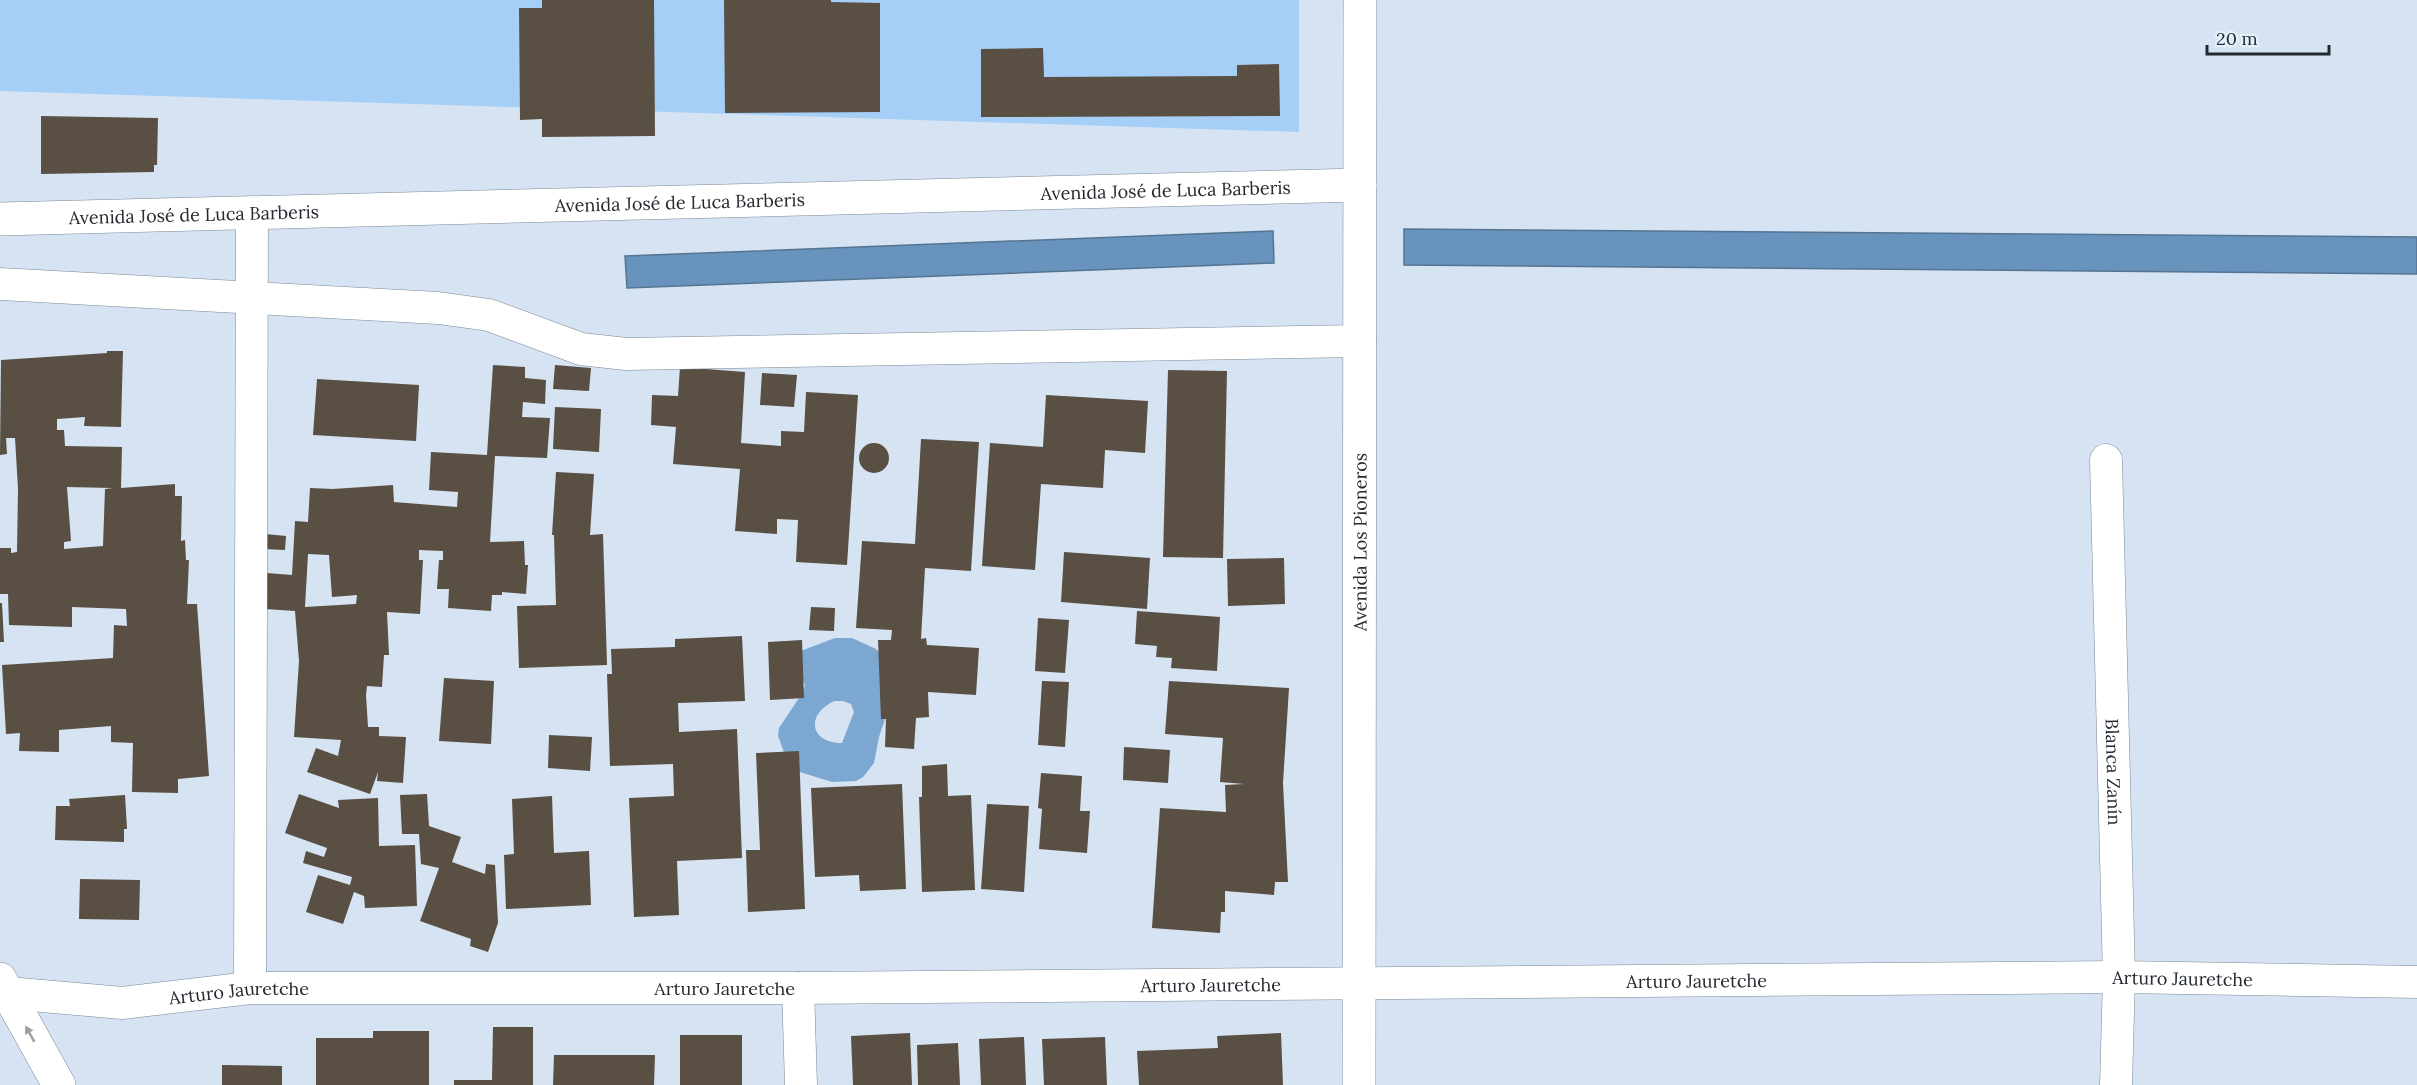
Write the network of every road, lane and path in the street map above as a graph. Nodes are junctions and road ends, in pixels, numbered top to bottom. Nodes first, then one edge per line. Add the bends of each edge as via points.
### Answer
1 (1360, 0) edge
2 (1360, 184) junction
3 (252, 213) junction
4 (0, 219) edge
5 (0, 284) edge
6 (252, 297) junction
7 (1360, 341) junction
8 (2106, 460) dead end
9 (2119, 976) junction
10 (2417, 982) edge
11 (1359, 984) junction
12 (4, 986) edge
13 (250, 988) junction
14 (798, 988) junction
15 (58, 1085) edge
16 (801, 1085) edge
17 (1359, 1085) edge
18 (2116, 1085) edge

1 - 2 main road, Avenida Los Pioneros
2 - 3 main road, Avenida José de Luca Barberis
2 - 7 main road, Avenida Los Pioneros
3 - 4 main road, Avenida José de Luca Barberis
3 - 6 street
5 - 6 street
6 - 7 street via 438,308 489,315 581,349 626,354
6 - 13 street
7 - 11 main road, Avenida Los Pioneros
8 - 9 street, Blanca Zanín
9 - 10 street, Arturo Jauretche
9 - 11 street, Arturo Jauretche
9 - 18 street, Blanca Zanín
11 - 14 street, Arturo Jauretche
11 - 17 main road, Avenida Los Pioneros
12 - 13 street, Arturo Jauretche via 122,1003
15 -> 12 main road
13 - 14 street, Arturo Jauretche
14 - 16 street

